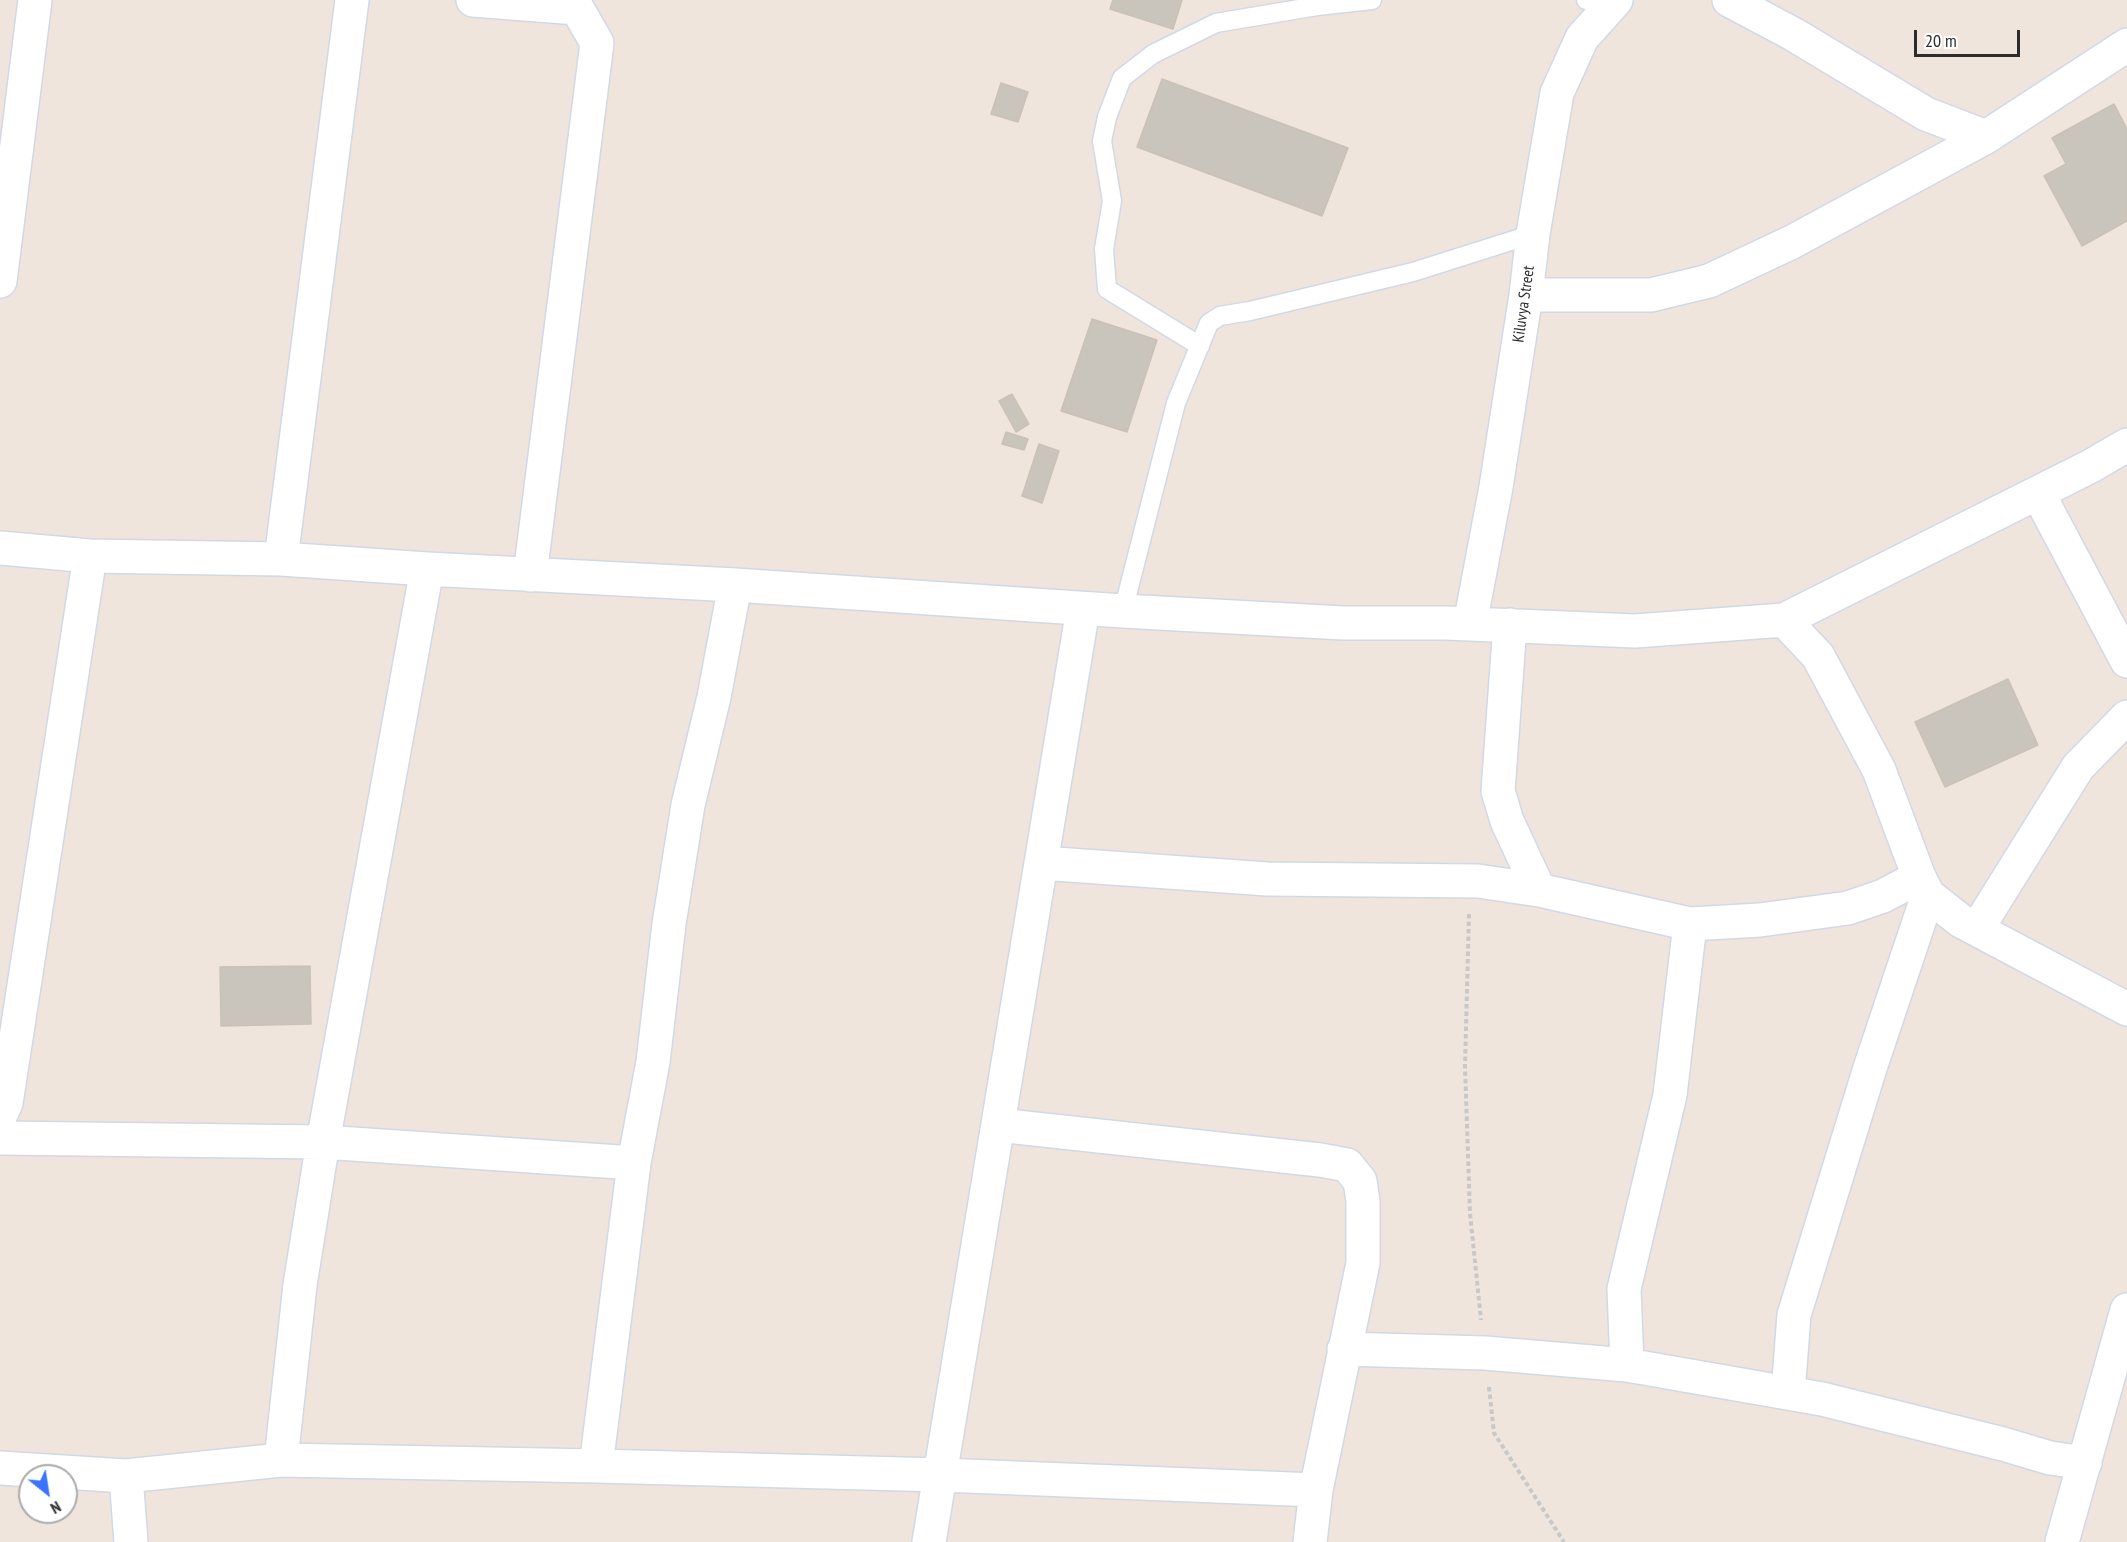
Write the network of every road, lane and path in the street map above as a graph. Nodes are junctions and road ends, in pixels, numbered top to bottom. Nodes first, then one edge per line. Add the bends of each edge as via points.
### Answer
1 (35, 0) edge
2 (352, 0) edge
3 (473, 0) edge
4 (1372, 0) edge
5 (1729, 0) edge
6 (1605, 1) edge
7 (2127, 45) edge
8 (13, 76) edge
9 (1986, 137) junction
10 (1533, 234) junction
11 (0, 281) edge
12 (1526, 295) junction
13 (1200, 346) junction
14 (2127, 445) edge
15 (2038, 493) junction
16 (0, 548) edge
17 (90, 556) junction
18 (281, 559) junction
19 (427, 569) junction
20 (530, 575) junction
21 (735, 585) junction
22 (1083, 609) junction
23 (1123, 611) junction
24 (1784, 620) junction
25 (1470, 624) junction
26 (1510, 625) junction
27 (2127, 661) edge
28 (2127, 717) edge
29 (1041, 863) junction
30 (1478, 881) junction
31 (1923, 886) junction
32 (1539, 890) junction
33 (1690, 924) junction
34 (1977, 929) junction
35 (2127, 1009) edge
36 (0, 1116) edge
37 (998, 1125) junction
38 (0, 1138) edge
39 (323, 1142) junction
40 (634, 1163) junction
41 (2127, 1310) edge
42 (1344, 1349) junction
43 (1485, 1353) junction
44 (1627, 1365) junction
45 (1788, 1394) junction
46 (281, 1460) junction
47 (2085, 1463) junction
48 (596, 1466) junction
49 (0, 1468) edge
50 (941, 1475) junction
51 (126, 1476) junction
52 (1316, 1490) junction
53 (131, 1542) edge
54 (929, 1542) edge
55 (1310, 1542) edge
56 (1564, 1542) edge
57 (2062, 1542) edge

1 - 8 street
2 - 18 street
3 - 20 street via 577,8 597,43
4 - 13 lane via 1215,23 1153,54 1122,78 1102,141 1112,201 1104,249 1107,289
5 - 9 street via 1926,114
6 - 10 street, Kiluvya Street via 1582,38 1557,93
7 - 9 street
8 - 11 street
9 - 12 street via 1792,242 1709,280 1652,295
10 - 12 street, Kiluvya Street
10 - 13 lane via 1413,272 1220,316 1209,323
12 - 25 street, Kiluvya Street
13 - 23 lane via 1176,403
14 - 15 street
15 - 24 street
15 - 27 street
16 - 17 street
17 - 18 street
17 - 36 street via 6,1103
18 - 19 street
19 - 20 street
19 - 39 street
20 - 21 street
21 - 22 street
21 - 40 street via 714,698 688,804 653,1062
22 - 23 street
22 - 29 street
23 - 25 street via 1343,623
24 - 26 street via 1635,631
24 - 31 street via 1818,657 1880,770
25 - 26 street
26 - 32 street via 1498,791 1507,821
28 - 34 street via 2078,767
29 - 30 street via 1267,879
29 - 37 street
30 - 32 street
30 - 43 path via 1471,896 1468,930 1465,1066 1470,1213
31 - 33 street via 1848,908 1760,920
31 - 34 street via 1961,921
31 - 45 street via 1794,1315
32 - 33 street
33 - 44 street via 1670,1095 1624,1289
34 - 35 street
37 - 42 street via 1347,1165 1360,1180 1362,1263
37 - 50 street
38 - 39 street
39 - 40 street
39 - 46 street via 300,1285
40 - 48 street
41 - 47 street
42 - 43 street
42 - 52 street
43 - 44 street
43 - 56 path via 1494,1433
44 - 45 street
45 - 47 street via 2050,1458
46 - 48 street
46 - 51 street
47 - 57 street
48 - 50 street
49 - 51 street
50 - 52 street
50 - 54 street
51 - 53 street
52 - 55 street

